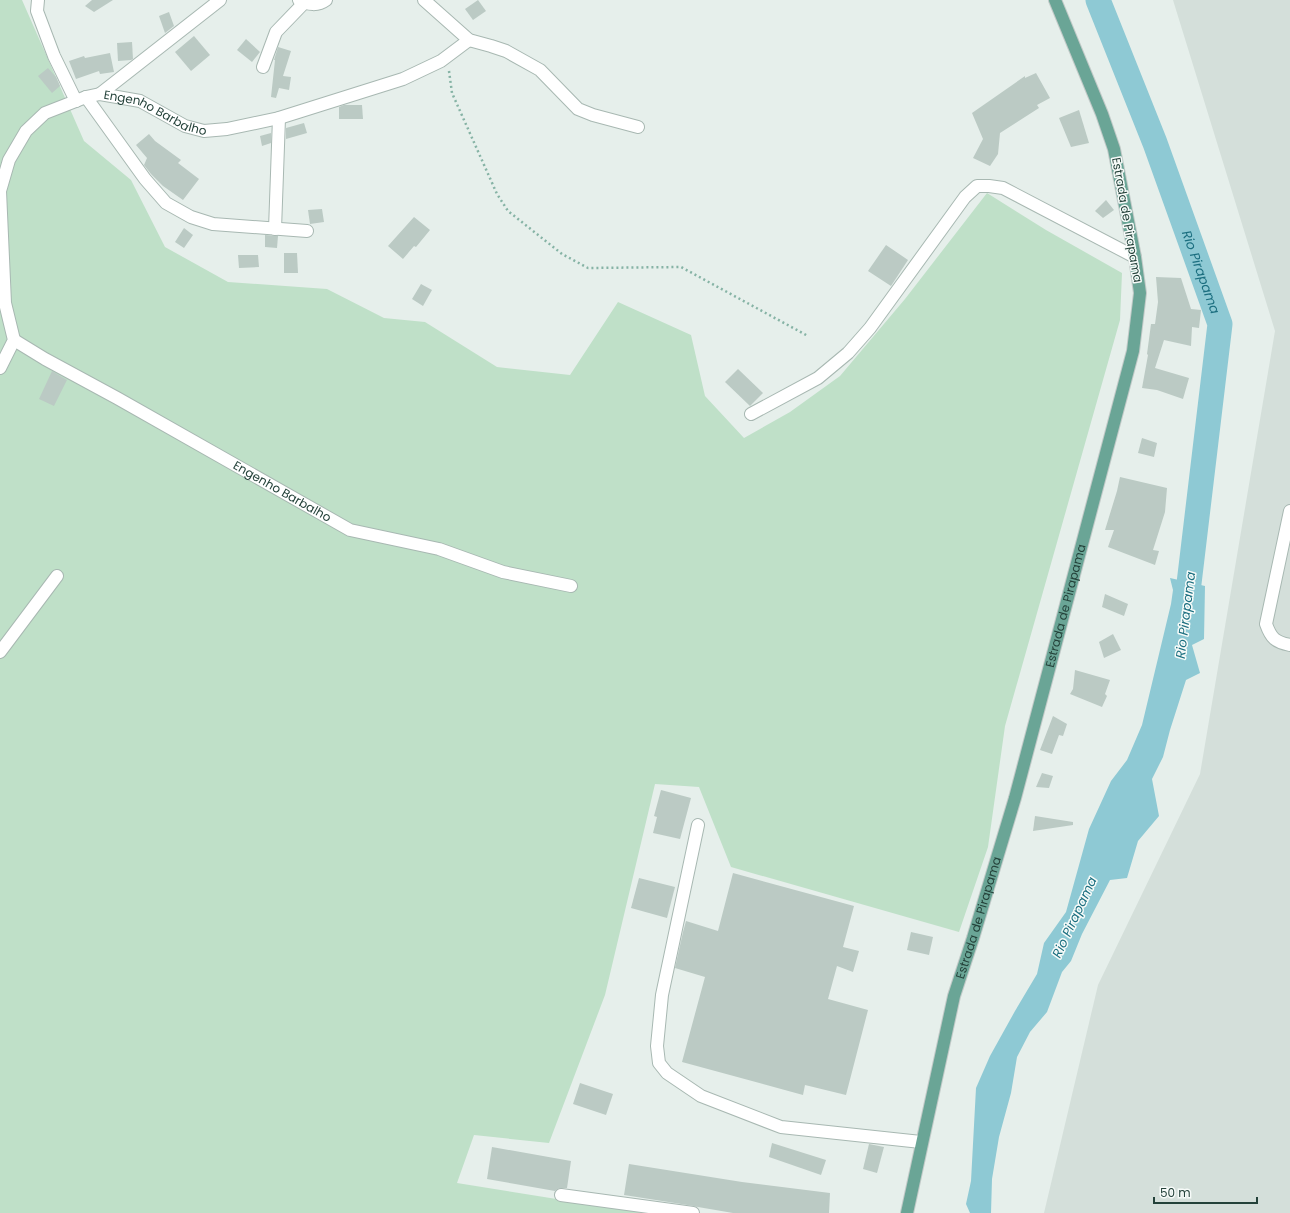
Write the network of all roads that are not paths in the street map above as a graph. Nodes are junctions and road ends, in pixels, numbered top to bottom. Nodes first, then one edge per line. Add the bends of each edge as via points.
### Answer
1 (38, 0) edge
2 (220, 0) edge
3 (326, 0) edge
4 (424, 0) edge
5 (1055, 0) edge
6 (301, 1) edge
7 (468, 40) junction
8 (263, 67) dead end
9 (100, 94) junction
10 (81, 99) junction
11 (279, 118) junction
12 (638, 127) dead end
13 (275, 229) junction
14 (307, 231) dead end
15 (1135, 257) junction
16 (14, 340) junction
17 (0, 368) edge
18 (751, 414) dead end
19 (1290, 511) edge
20 (58, 576) dead end
21 (571, 586) dead end
22 (1290, 645) edge
23 (0, 652) edge
24 (698, 825) dead end
25 (922, 1142) junction
26 (561, 1196) dead end
27 (693, 1213) edge
28 (907, 1213) edge

1 - 10 street via 37,11 54,56
2 - 9 street
3 - 6 street via 318,4
4 - 7 street
5 - 15 main road, Estrada de Pirapama via 1114,149
6 - 8 street via 276,32
7 - 11 street, Engenho Barbalho via 447,56 402,79
7 - 12 street via 506,51 540,70 578,108
9 - 10 street, Engenho Barbalho
9 - 11 street, Engenho Barbalho via 140,101 185,126 204,131 227,130
10 - 13 street via 166,202 191,218 213,224
10 - 16 street, Engenho Barbalho via 45,113 26,131 9,160 0,190 5,303
11 - 13 street
13 - 14 street
15 - 18 street via 1003,188 977,186 965,197 870,328 848,353 818,378
15 - 25 main road, Estrada de Pirapama via 1140,293 1133,351 1015,798 954,996
16 - 17 street
16 - 21 street, Engenho Barbalho via 350,530 439,548 503,572
19 - 22 street via 1266,624 1269,633 1277,642
20 - 23 street
24 - 25 street via 662,995 657,1046 659,1063 667,1073 701,1096 781,1127
25 - 28 main road, Estrada de Pirapama
26 - 27 street

